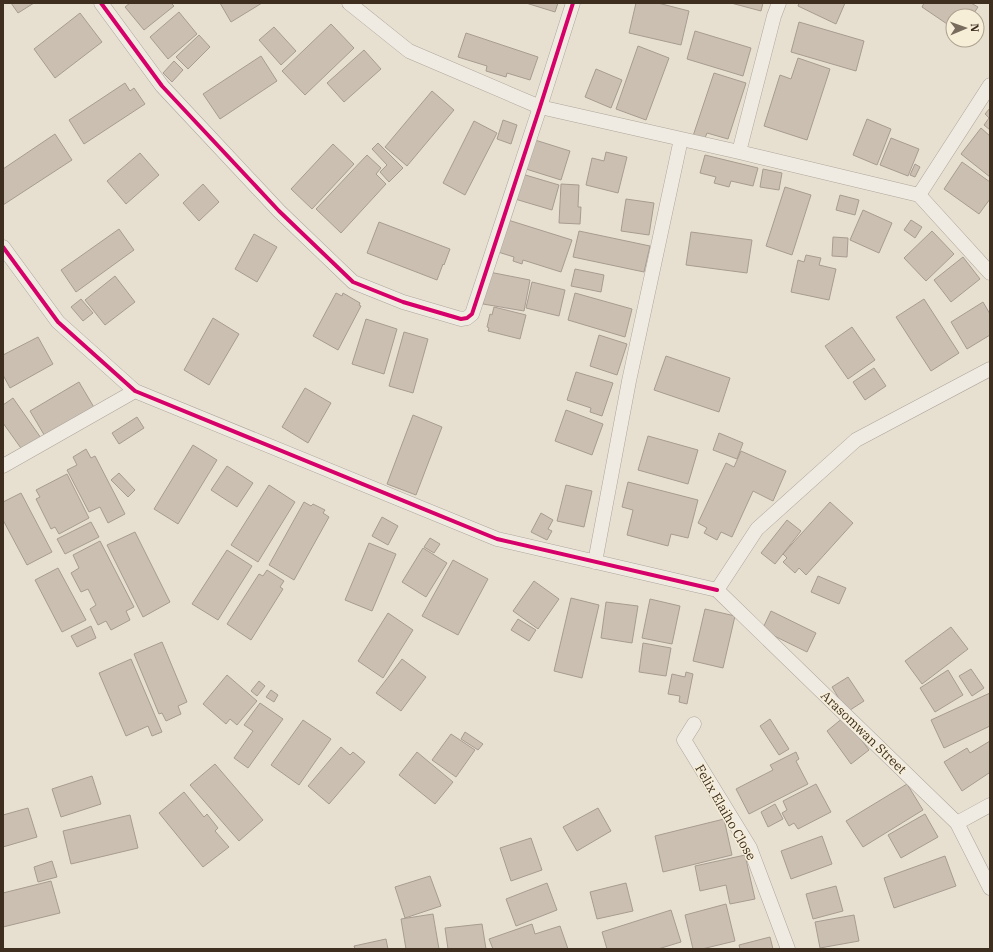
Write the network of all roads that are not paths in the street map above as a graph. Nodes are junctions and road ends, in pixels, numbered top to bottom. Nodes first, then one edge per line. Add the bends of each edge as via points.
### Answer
1 (101, 3) edge
2 (349, 3) edge
3 (573, 3) edge
4 (779, 3) edge
5 (990, 85) edge
6 (540, 107) junction
7 (681, 140) junction
8 (739, 152) junction
9 (919, 195) junction
10 (4, 250) edge
11 (990, 273) edge
12 (990, 369) edge
13 (135, 390) junction
14 (3, 466) edge
15 (595, 562) junction
16 (717, 590) junction
17 (694, 724) dead end
18 (990, 805) edge
19 (957, 823) junction
20 (990, 888) edge
21 (788, 949) edge

1 - 6 street via 162,86 279,211 353,282 403,302 461,319 472,314
2 - 6 street via 410,51
3 - 6 street
4 - 8 street
5 - 9 street
6 - 7 street
7 - 8 street
7 - 15 street via 629,381
8 - 9 street
9 - 11 street
10 - 13 street via 58,322
12 - 16 street via 856,440 756,528
13 - 14 street
13 - 15 street via 497,539
15 - 16 street
16 - 19 street, Arasomwan Street
17 - 21 street, Felix Elaiho Close via 684,740 750,848
18 - 19 street
19 - 20 street, Arasomwan Street

